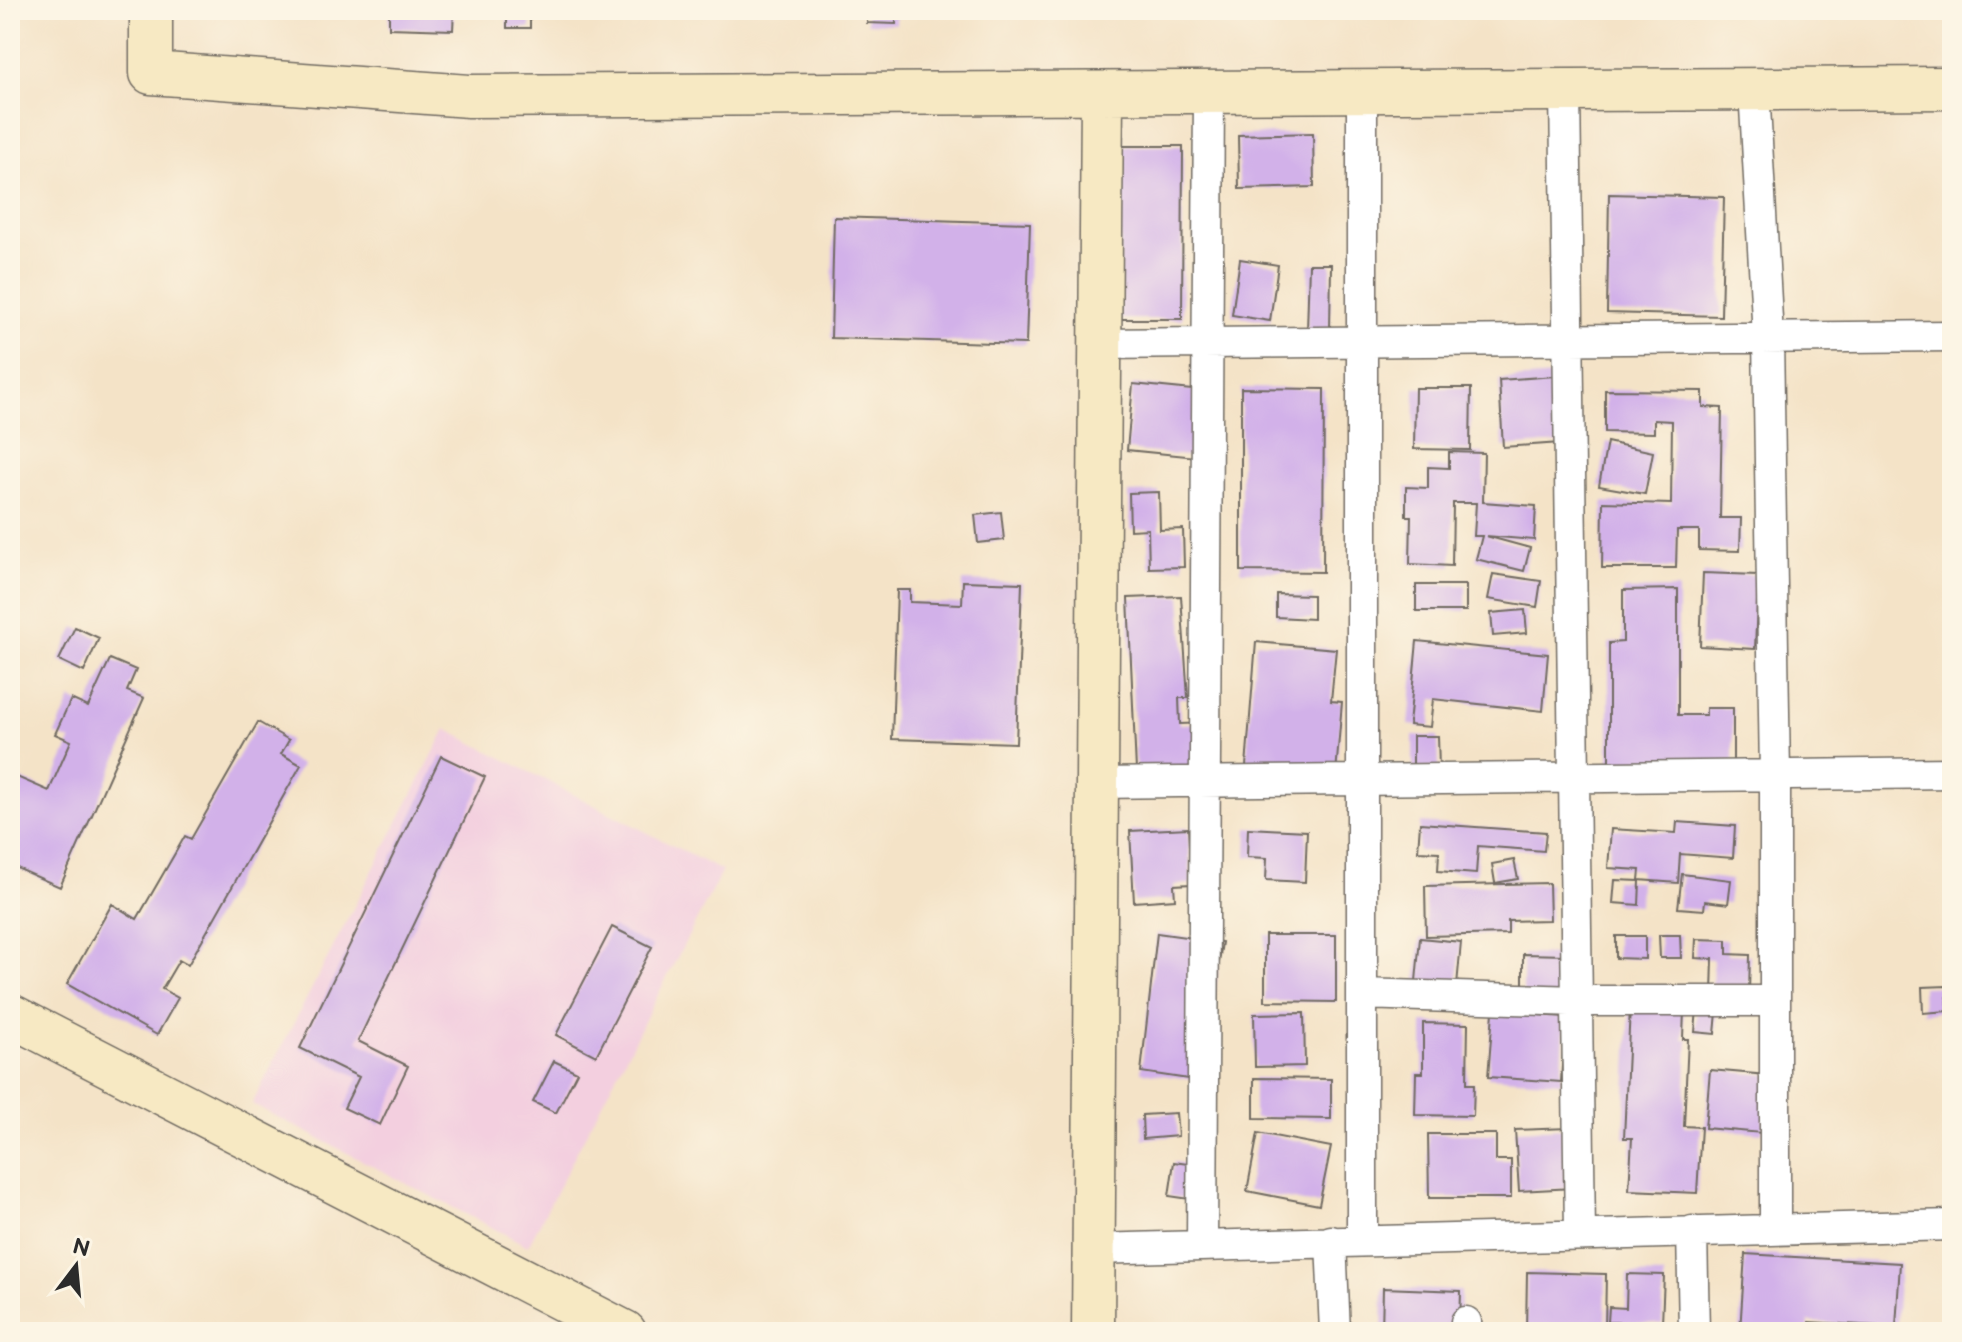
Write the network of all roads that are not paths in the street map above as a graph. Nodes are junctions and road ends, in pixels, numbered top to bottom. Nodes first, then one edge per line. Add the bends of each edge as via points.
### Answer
1 (151, 10) edge
2 (1952, 88) edge
3 (1754, 89) junction
4 (1565, 90) junction
5 (1362, 91) junction
6 (1209, 92) junction
7 (1102, 93) junction
8 (1952, 336) edge
9 (1768, 337) junction
10 (1568, 339) junction
11 (1362, 341) junction
12 (1207, 343) junction
13 (1100, 344) junction
14 (1952, 773) edge
15 (1775, 775) junction
16 (1574, 778) junction
17 (1362, 780) junction
18 (1204, 782) junction
19 (1097, 783) junction
20 (1362, 994) junction
21 (1577, 1001) junction
22 (1774, 1001) junction
23 (10, 1015) edge
24 (1952, 1225) edge
25 (1775, 1228) junction
26 (1692, 1231) junction
27 (1580, 1234) junction
28 (1331, 1241) junction
29 (1362, 1241) junction
30 (1202, 1245) junction
31 (1094, 1249) junction
32 (625, 1332) edge
33 (1093, 1332) edge
34 (1335, 1332) edge
35 (1694, 1332) edge

1 - 7 street via 151,73 469,96
2 - 3 street
3 - 4 street
3 - 9 street
4 - 5 street
4 - 10 street
5 - 6 street
5 - 11 street
6 - 7 street
6 - 12 street
7 - 13 street
8 - 9 street
9 - 10 street
9 - 15 street
10 - 11 street
10 - 16 street
11 - 12 street
11 - 17 street
12 - 13 street
12 - 18 street
13 - 19 street
14 - 15 street
15 - 16 street
15 - 22 street
16 - 17 street
16 - 21 street
17 - 18 street
17 - 20 street
18 - 19 street
18 - 30 street
19 - 31 street
20 - 21 street
20 - 29 street
21 - 22 street
21 - 27 street
22 - 25 street
23 - 32 street
24 - 25 street
25 - 26 street
26 - 27 street
26 - 35 street
27 - 29 street
28 - 29 street
28 - 30 street
28 - 34 street
30 - 31 street
31 - 33 street

